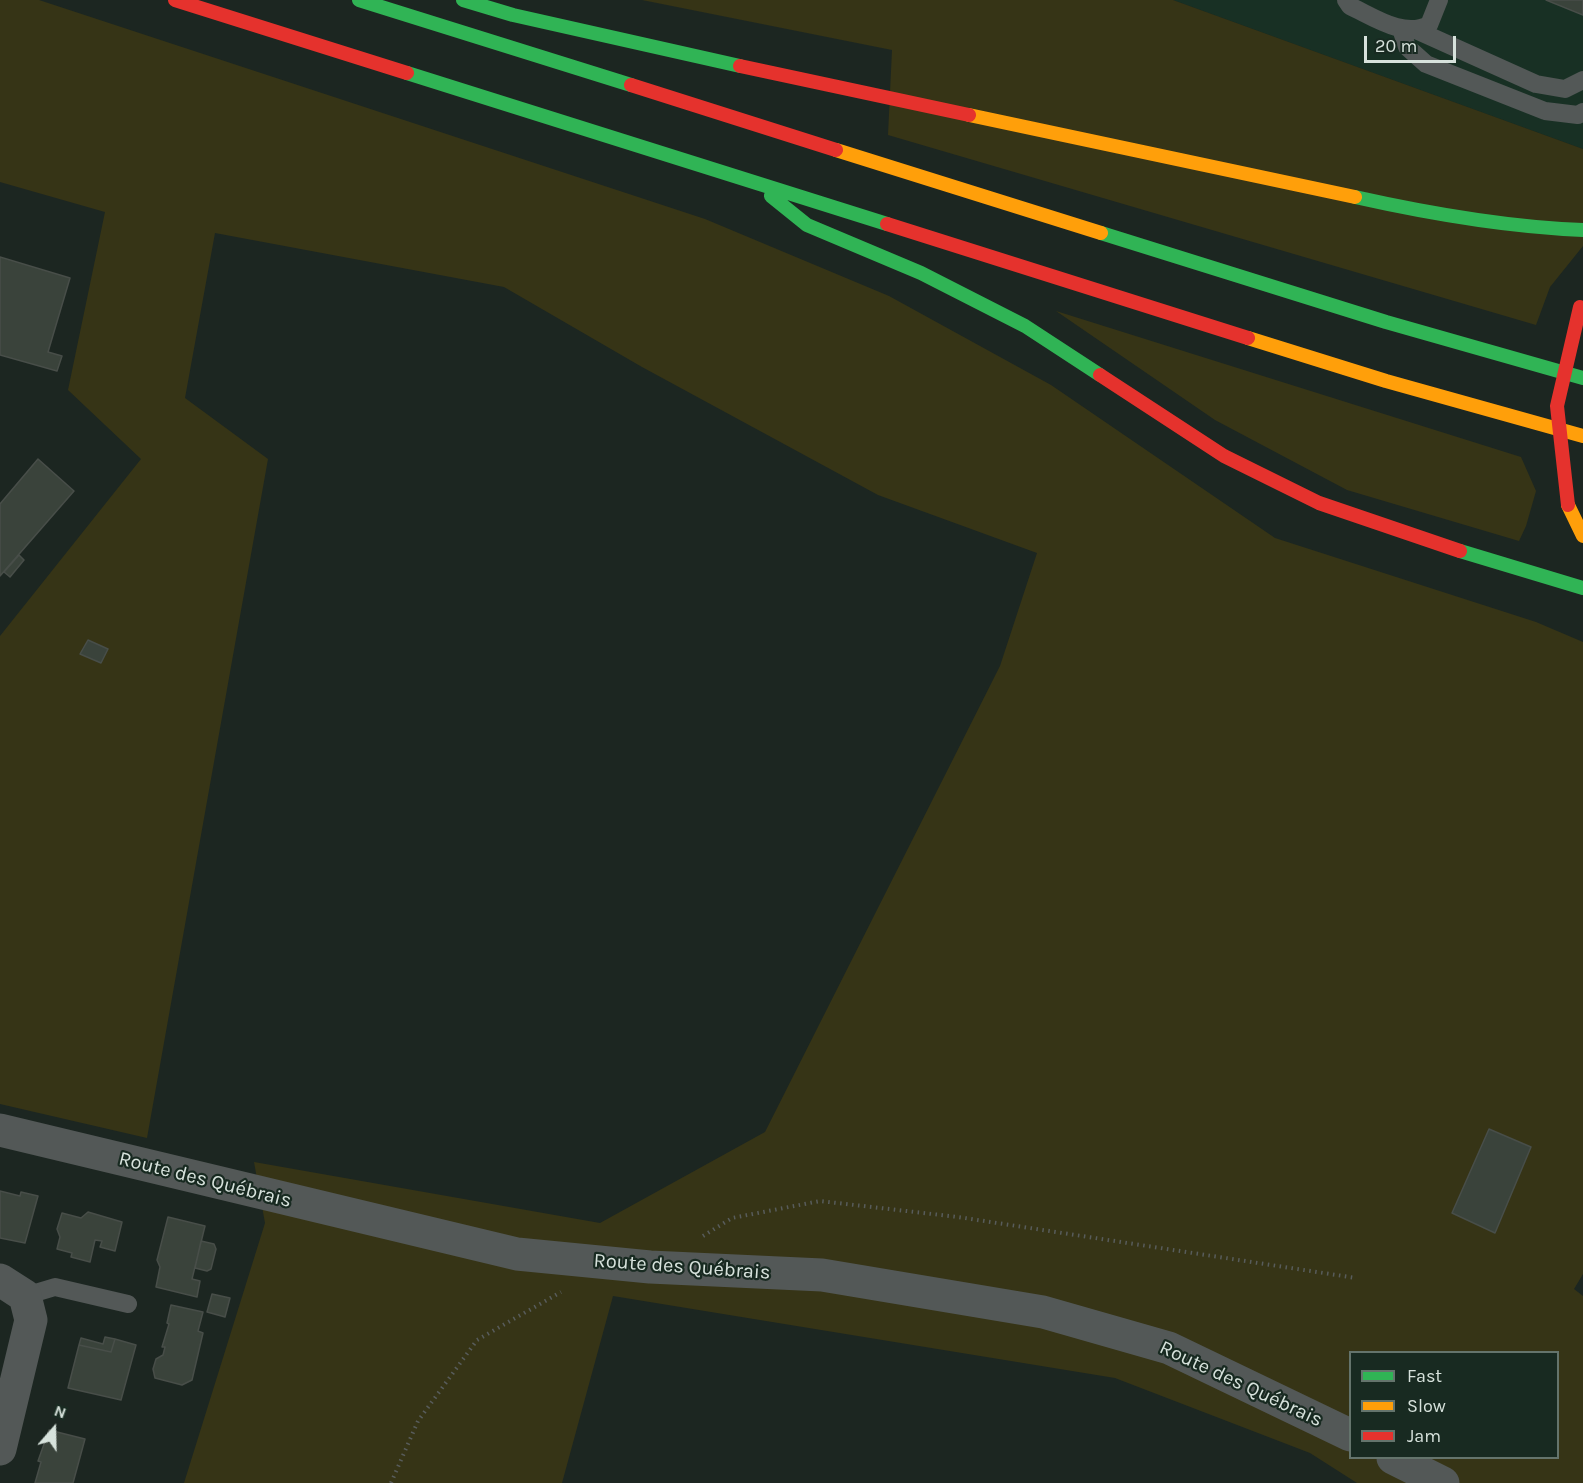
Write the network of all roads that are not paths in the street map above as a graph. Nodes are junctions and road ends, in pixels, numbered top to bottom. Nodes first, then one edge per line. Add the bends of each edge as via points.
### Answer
1 (175, 0) edge
2 (359, 0) edge
3 (463, 0) edge
4 (1346, 0) edge
5 (1439, 0) edge
6 (1408, 29) junction
7 (1583, 80) edge
8 (1583, 112) edge
9 (755, 183) junction
10 (1583, 230) edge
11 (1581, 305) edge
12 (1583, 378) edge
13 (1583, 436) edge
14 (1583, 536) edge
15 (1583, 588) edge
16 (0, 1130) edge
17 (13, 1288) edge
18 (128, 1304) dead end
19 (1349, 1435) edge
20 (0, 1449) edge
21 (1395, 1459) edge
22 (1443, 1483) edge

1 - 9 main road
2 - 12 main road via 1386,322
3 - 10 main road via 614,39 1456,219
4 - 6 lane via 1350,6
5 - 6 lane via 1429,25
6 - 7 lane via 1536,84 1565,89
6 - 8 lane via 1407,47 1426,64 1545,111 1578,115
9 - 13 main road via 1386,381
9 - 15 main road via 807,225 921,273 1025,326 1224,456 1319,503 1404,534
11 - 14 main road, bridge via 1557,406 1568,506
16 - 19 street, Route des Québrais via 517,1254 650,1267 822,1275 1043,1312 1168,1348
17 - 18 lane via 55,1287
17 - 20 street via 32,1320
21 - 22 street

